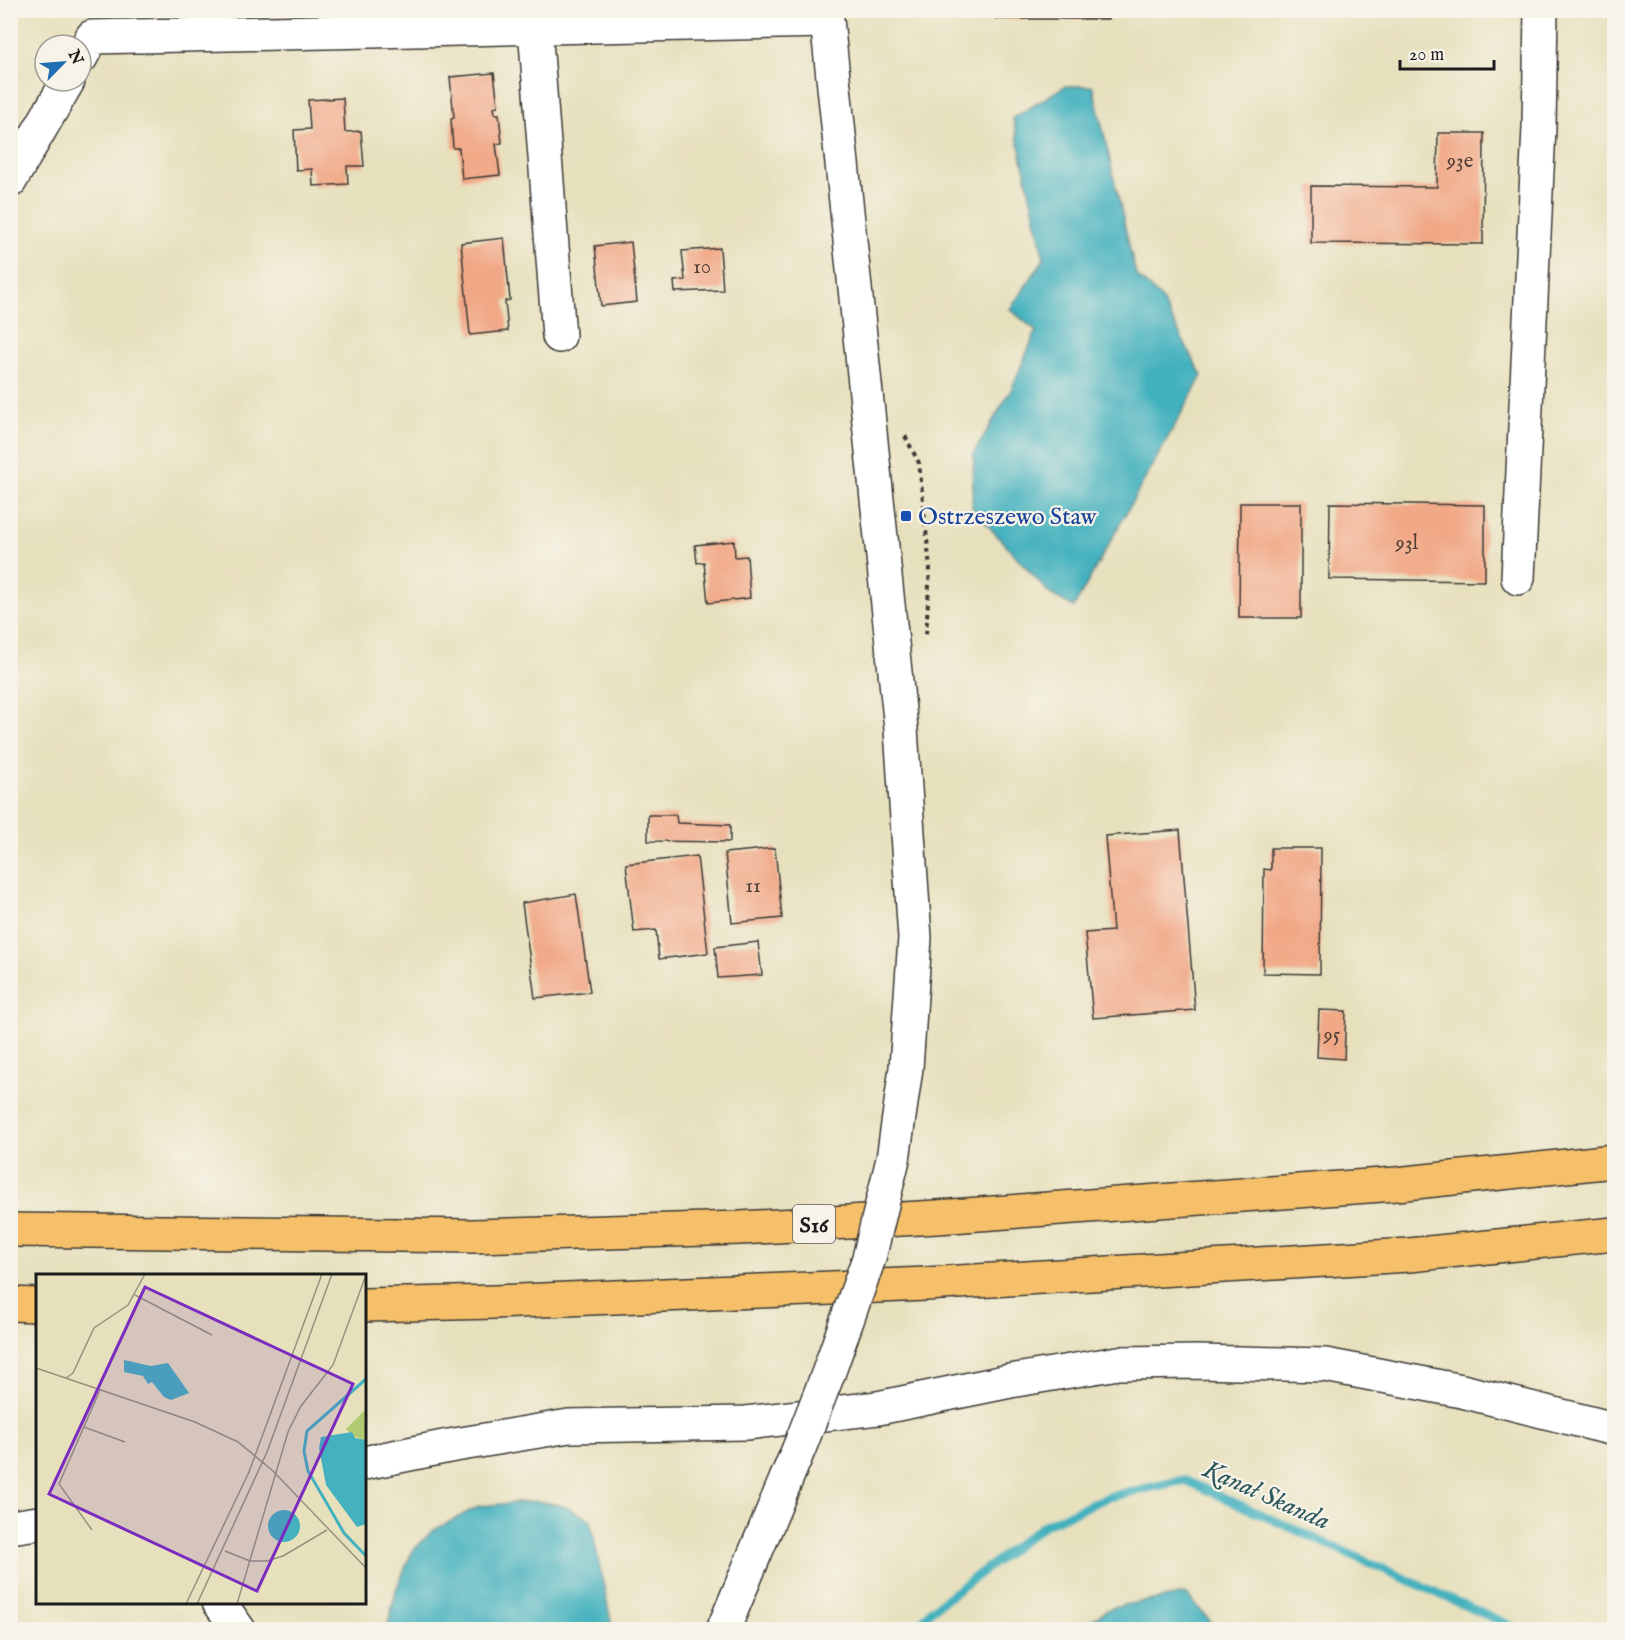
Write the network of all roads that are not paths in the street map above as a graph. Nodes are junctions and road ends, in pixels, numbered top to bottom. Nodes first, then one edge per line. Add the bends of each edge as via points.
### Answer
1 (1541, 10) edge
2 (827, 16) edge
3 (535, 28) junction
4 (93, 37) edge
5 (61, 93) edge
6 (10, 181) edge
7 (559, 336) dead end
8 (1518, 578) dead end
9 (1614, 1161) edge
10 (10, 1230) edge
11 (1614, 1234) edge
12 (10, 1304) edge
13 (36, 1305) edge
14 (366, 1305) edge
15 (1614, 1430) edge
16 (366, 1463) edge
17 (36, 1523) edge
18 (10, 1527) edge
19 (220, 1604) edge
20 (239, 1629) edge
21 (723, 1629) edge

1 - 8 street
2 - 3 street
2 - 21 street, bridge via 901,729 915,938 906,1068 893,1160 869,1258 800,1446
3 - 4 street
3 - 7 street
5 - 6 street
9 - 10 highway, S16 via 1396,1184 741,1228 473,1236
11 - 14 highway via 1409,1255 926,1284
12 - 13 highway
15 - 16 street via 1462,1391 1324,1365 1118,1363 878,1408 746,1423 569,1426
17 - 18 street
19 - 20 street

